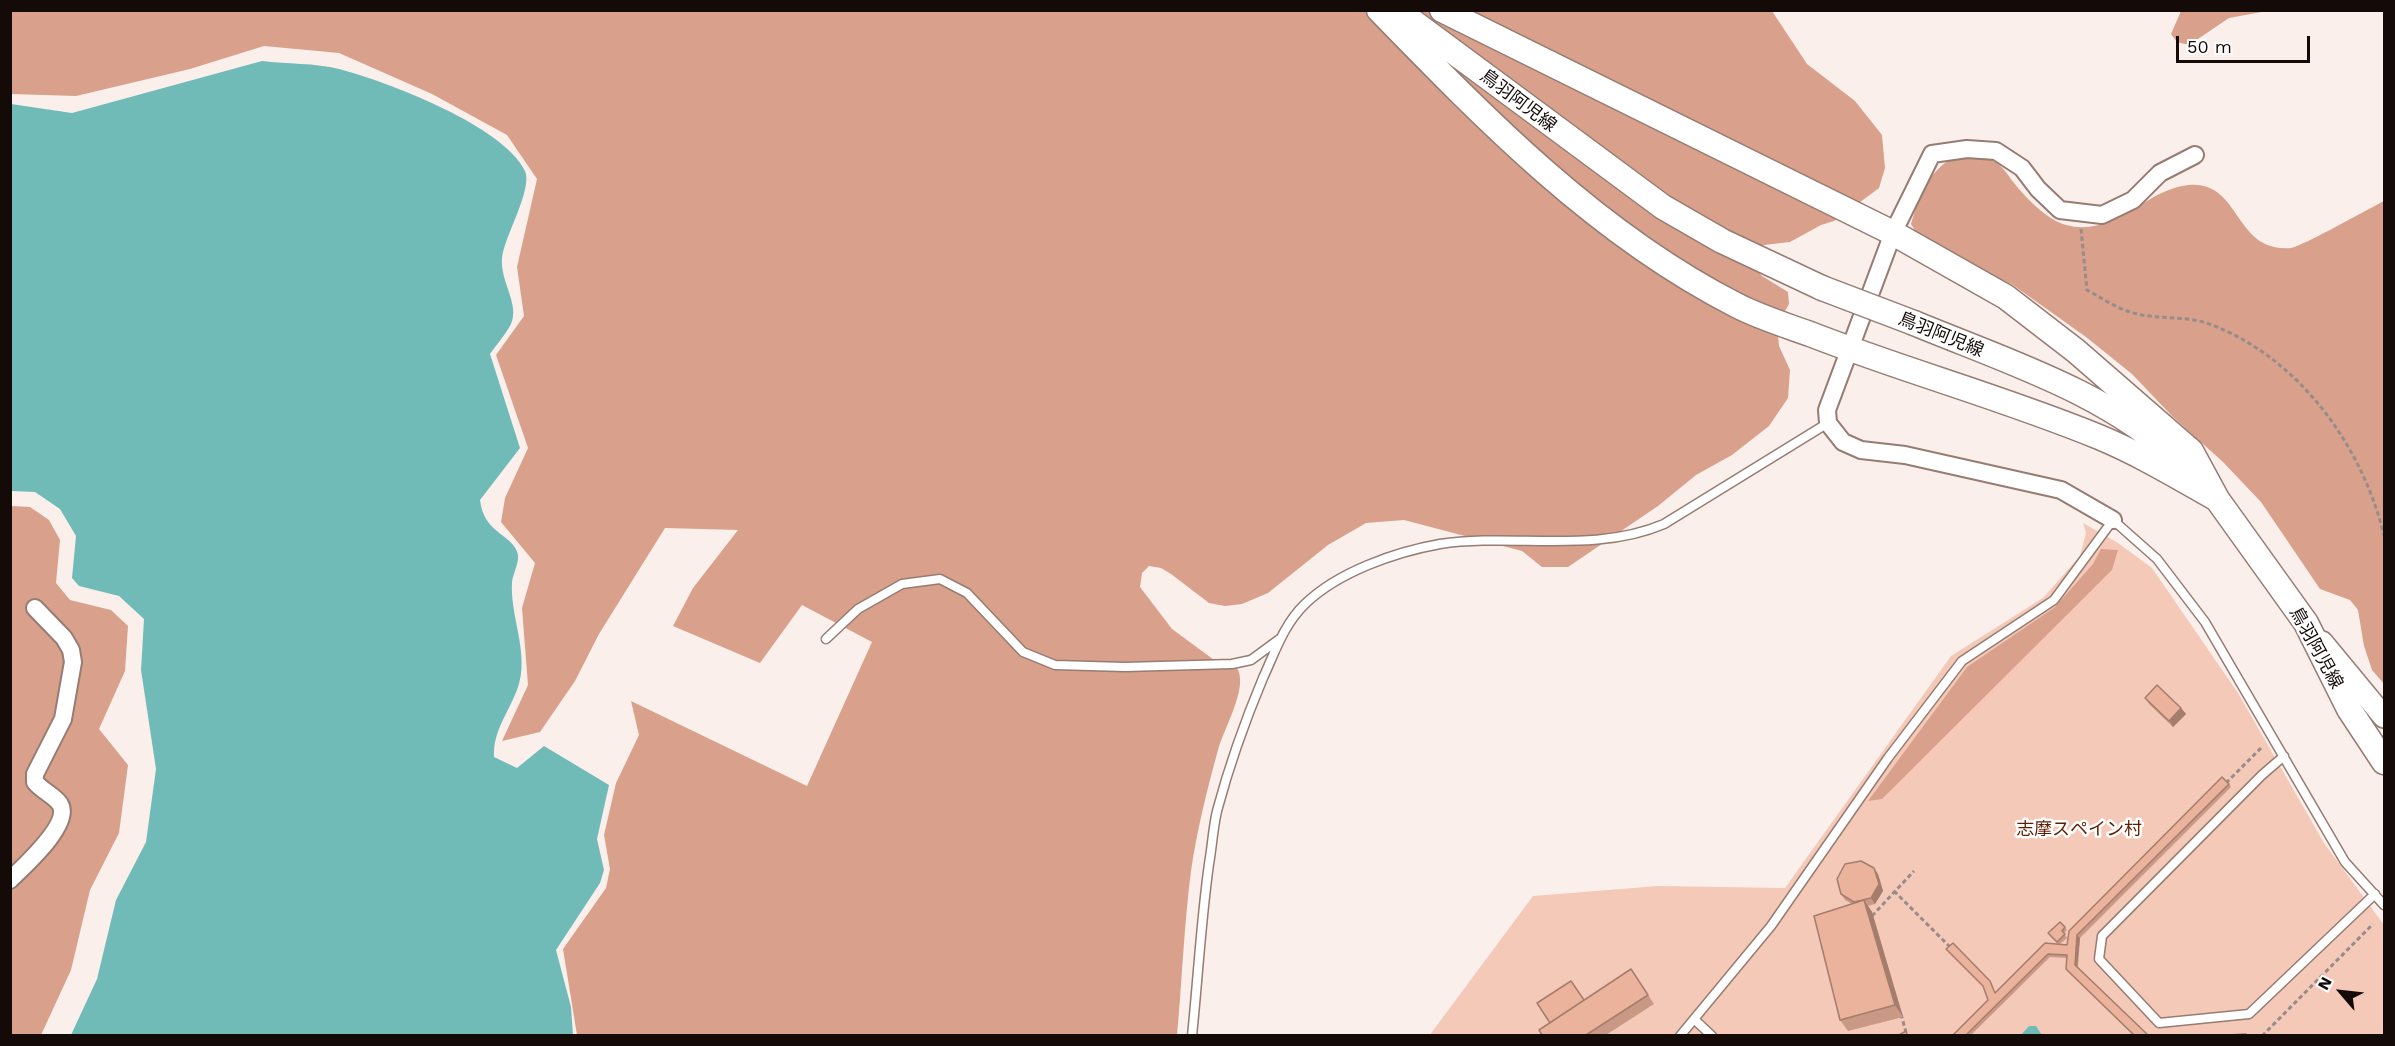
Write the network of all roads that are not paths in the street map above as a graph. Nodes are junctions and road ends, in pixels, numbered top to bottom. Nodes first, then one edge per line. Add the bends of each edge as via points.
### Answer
1 (1379, 10) edge
2 (1397, 10) edge
3 (1442, 10) edge
4 (2195, 155) dead end
5 (1893, 233) junction
6 (1849, 350) junction
7 (1828, 423) junction
8 (2217, 499) junction
9 (2113, 520) junction
10 (35, 608) dead end
11 (2307, 623) junction
12 (1281, 638) junction
13 (826, 639) dead end
14 (2385, 717) edge
15 (2284, 756) junction
16 (2385, 762) edge
17 (10, 880) edge
18 (2374, 894) junction
19 (2385, 905) edge
20 (1695, 1020) junction
21 (1192, 1035) edge
22 (1680, 1035) edge
23 (1712, 1035) edge

1 - 6 main road via 1521,150 1598,218 1682,276 1739,307
2 - 8 main road, 鳥羽阿児線, bridge via 1663,207 1722,242 1822,288 2065,385 2119,416 2173,455
3 - 5 main road
4 - 5 street via 2160,173 2133,200 2102,215 2060,210 2022,168 1996,151 1967,149 1932,154
5 - 6 street
5 - 8 main road via 2006,297 2076,351 2191,451
6 - 7 street via 1831,395
6 - 8 main road via 2098,437
7 - 9 street via 1843,442 1861,450 1905,455 2061,490
7 - 12 lane via 1664,524 1640,534 1603,539 1441,544 1374,564 1335,582 1306,602
8 - 11 main road, 鳥羽阿児線
9 - 15 lane via 2157,559 2205,622
9 - 20 lane via 2054,600 1962,662 1888,758 1771,926
10 - 17 street via 72,650 63,719 35,774 35,782 62,806 63,815 42,847
11 - 14 street
11 - 16 main road, 鳥羽阿児線 via 2349,709
12 - 13 lane via 1251,660 1232,664 1054,665 1023,652 967,593 940,579 902,584 858,609
12 - 21 lane via 1234,754 1216,813
15 - 18 lane via 2345,862
15 - 18 lane via 2102,936 2099,959 2159,1023 2249,1014
18 - 19 lane
20 - 22 lane
20 - 23 lane

